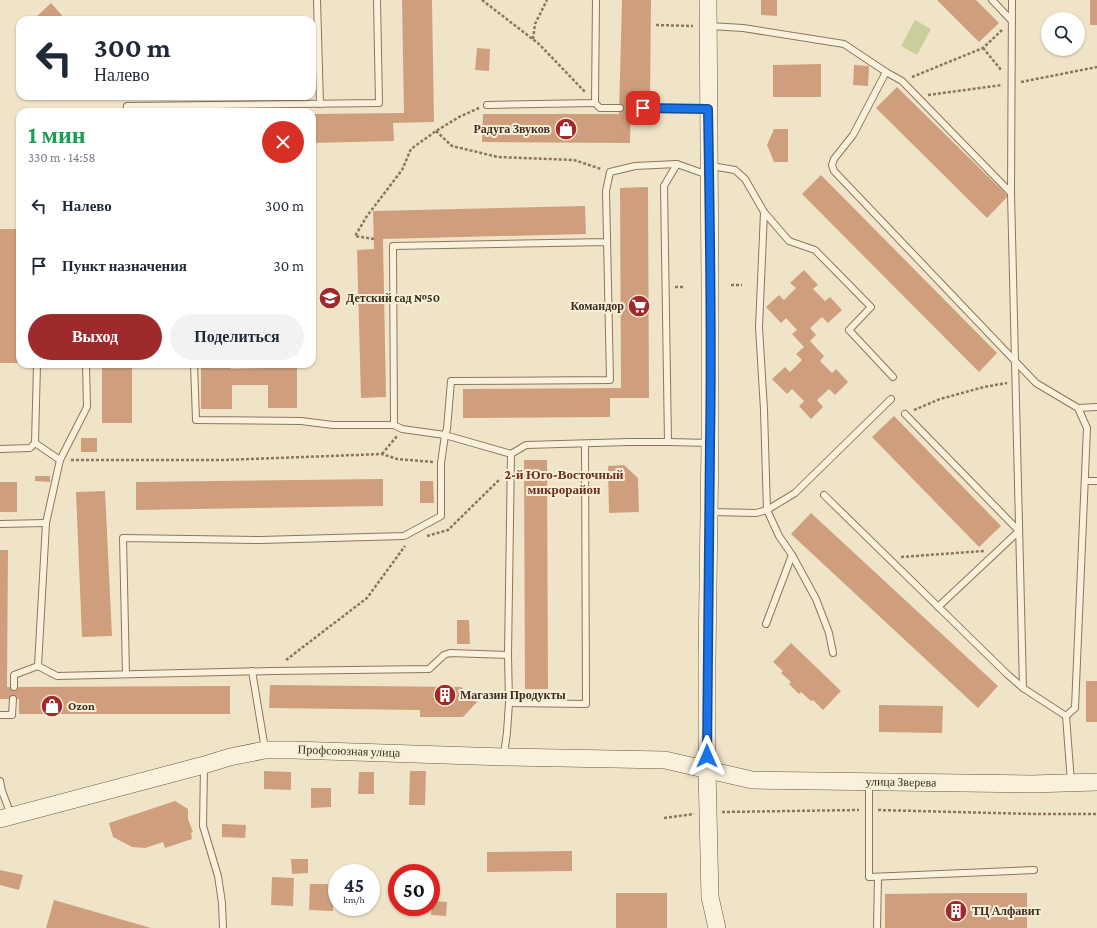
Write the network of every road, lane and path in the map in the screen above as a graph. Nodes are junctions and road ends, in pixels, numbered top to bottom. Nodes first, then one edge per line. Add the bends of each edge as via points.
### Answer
1 (317, 0) edge
2 (377, 0) edge
3 (482, 0) edge
4 (547, 0) edge
5 (596, 0) edge
6 (708, 0) edge
7 (992, 0) edge
8 (1012, 0) edge
9 (1012, 21) junction
10 (656, 25) dead end
11 (708, 26) junction
12 (533, 39) junction
13 (983, 48) junction
14 (886, 72) junction
15 (902, 81) junction
16 (1012, 83) junction
17 (596, 103) junction
18 (320, 104) junction
19 (487, 105) joint
20 (127, 108) edge
21 (620, 108) dead end
22 (631, 108) dead end
23 (708, 109) junction
24 (436, 131) junction
25 (677, 164) junction
26 (709, 171) junction
27 (610, 172) junction
28 (1011, 193) junction
29 (764, 212) junction
30 (374, 239) dead end
31 (607, 242) junction
32 (730, 285) dead end
33 (742, 285) dead end
34 (1015, 361) junction
35 (37, 368) edge
36 (86, 368) edge
37 (194, 368) edge
38 (893, 377) dead end
39 (1015, 381) junction
40 (891, 399) dead end
41 (1097, 406) edge
42 (1078, 408) junction
43 (905, 414) joint
44 (394, 425) junction
45 (402, 429) junction
46 (444, 435) junction
47 (668, 442) junction
48 (35, 443) junction
49 (710, 443) junction
50 (585, 444) junction
51 (0, 449) edge
52 (382, 454) junction
53 (511, 454) junction
54 (60, 460) junction
55 (442, 463) junction
56 (510, 469) junction
57 (1085, 481) junction
58 (1097, 481) edge
59 (824, 495) dead end
60 (767, 510) junction
61 (709, 512) junction
62 (46, 523) junction
63 (0, 524) edge
64 (1019, 531) junction
65 (422, 538) dead end
66 (408, 541) dead end
67 (999, 550) junction
68 (792, 555) junction
69 (888, 558) junction
70 (938, 606) junction
71 (766, 624) dead end
72 (833, 653) dead end
73 (508, 655) junction
74 (38, 666) junction
75 (252, 671) junction
76 (272, 671) junction
77 (126, 674) junction
78 (14, 687) dead end
79 (1023, 688) junction
80 (13, 699) dead end
81 (509, 703) junction
82 (0, 715) edge
83 (1066, 716) junction
84 (265, 750) junction
85 (504, 756) junction
86 (204, 766) junction
87 (707, 770) junction
88 (0, 781) edge
89 (869, 782) junction
90 (1071, 782) junction
91 (1097, 782) edge
92 (1, 790) edge
93 (6, 818) edge
94 (1034, 870) dead end
95 (878, 877) junction
96 (223, 928) edge
97 (717, 928) edge
98 (878, 928) edge

1 - 18 lane
2 - 18 lane via 379,103
3 - 12 path
4 - 12 path via 534,24
5 - 17 lane
6 - 11 main road
7 - 9 lane
8 - 9 lane
9 - 13 path
9 - 16 lane
10 - 11 path
11 - 14 lane via 743,28 844,44
11 - 23 main road
12 - 17 path
13 - 15 path
13 - 16 path
14 - 15 lane
14 - 34 lane via 853,135 834,160 834,171
15 - 28 lane
16 - 28 lane
17 - 19 lane
17 - 21 lane via 600,108
18 - 20 lane
19 - 24 path via 459,117
22 - 23 lane
23 - 26 main road
24 - 27 path via 452,146 491,156 574,160
24 - 30 path via 411,149 402,170 355,236
25 - 26 lane
25 - 27 lane via 635,166
25 - 47 lane via 664,186
26 - 29 lane via 735,170 744,178
26 - 49 main road
27 - 31 lane via 606,191
28 - 34 lane
29 - 38 lane via 789,241 815,250 872,307 849,330
29 - 60 lane via 759,327
31 - 44 lane via 393,246
31 - 46 lane via 610,380 451,381 447,429
32 - 33 path
34 - 39 lane
34 - 42 lane via 1036,383
35 - 48 lane
36 - 54 lane via 87,407
37 - 44 lane via 196,420 301,420 333,425
39 - 43 path via 940,399
39 - 64 lane
40 - 60 lane via 795,493
41 - 42 lane
42 - 57 lane via 1087,428
43 - 64 lane
44 - 45 lane
45 - 46 lane
45 - 52 path
46 - 53 lane
46 - 55 lane
47 - 49 lane
47 - 50 lane
48 - 51 lane via 30,448
48 - 54 lane
49 - 61 main road
50 - 53 lane via 526,445
50 - 81 lane via 586,704
52 - 54 path via 224,460
52 - 55 path via 397,459
53 - 56 lane
54 - 62 lane
55 - 77 lane via 441,516 404,536 260,540 123,538
56 - 65 path via 448,530
56 - 73 lane
57 - 58 lane
57 - 83 lane via 1075,708
59 - 69 lane
60 - 61 lane via 756,513
60 - 68 lane via 779,536
61 - 87 main road
62 - 63 lane
62 - 74 lane
64 - 67 lane
64 - 79 lane
66 - 76 path via 367,598
67 - 69 path
67 - 70 lane
68 - 71 lane
68 - 72 lane via 816,599 829,633
69 - 70 lane
70 - 79 lane
73 - 76 lane via 450,653 444,655 429,669
73 - 81 lane
74 - 77 lane via 57,676
74 - 78 lane via 14,675
75 - 76 lane
75 - 77 lane
75 - 84 lane
79 - 83 lane
80 - 82 lane via 12,715
81 - 85 lane
83 - 90 lane
84 - 85 main road, Профсоюзная улица
84 - 86 main road, Профсоюзная улица via 230,757
85 - 87 main road, Профсоюзная улица via 665,760
86 - 93 main road, Профсоюзная улица
86 - 96 lane via 203,826 218,876
87 - 89 main road, улица Зверева via 752,780
87 - 97 main road via 710,897
88 - 92 lane
89 - 90 main road, улица Зверева
89 - 95 lane via 869,878
90 - 91 main road, улица Зверева
92 - 93 lane
94 - 95 lane
95 - 98 lane

